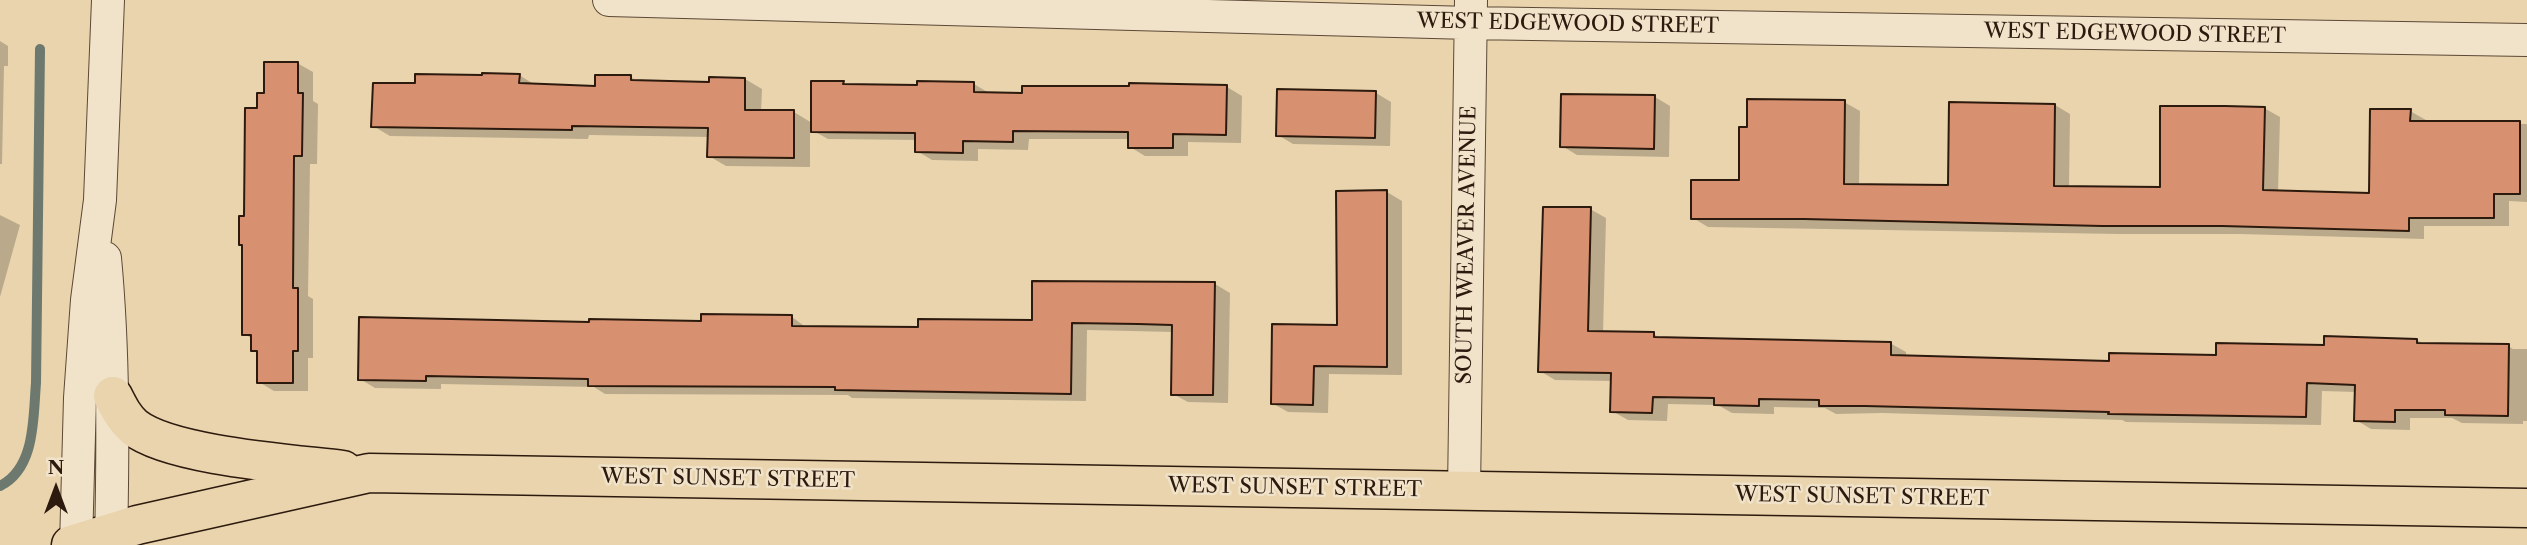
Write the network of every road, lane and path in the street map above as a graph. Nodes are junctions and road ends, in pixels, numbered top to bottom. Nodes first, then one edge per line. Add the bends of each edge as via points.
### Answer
1 (108, 0) edge
2 (609, 0) edge
3 (1013, 5) edge
4 (1470, 12) edge
5 (2527, 40) edge
6 (100, 200) junction
7 (113, 396) junction
8 (369, 473) junction
9 (1464, 491) junction
10 (2527, 508) edge
11 (89, 542) edge

1 - 6 street
2 - 3 street, WEST EDGEWOOD STREET
3 - 4 street, WEST EDGEWOOD STREET
4 - 5 street, WEST EDGEWOOD STREET
4 - 9 street, SOUTH WEAVER AVENUE
6 - 7 street
6 - 11 street via 85,337
7 - 8 main road via 121,414 135,428 178,446
7 - 11 street
8 - 9 main road, WEST SUNSET STREET
8 - 11 main road, WEST SUNSET STREET
9 - 10 main road, WEST SUNSET STREET

